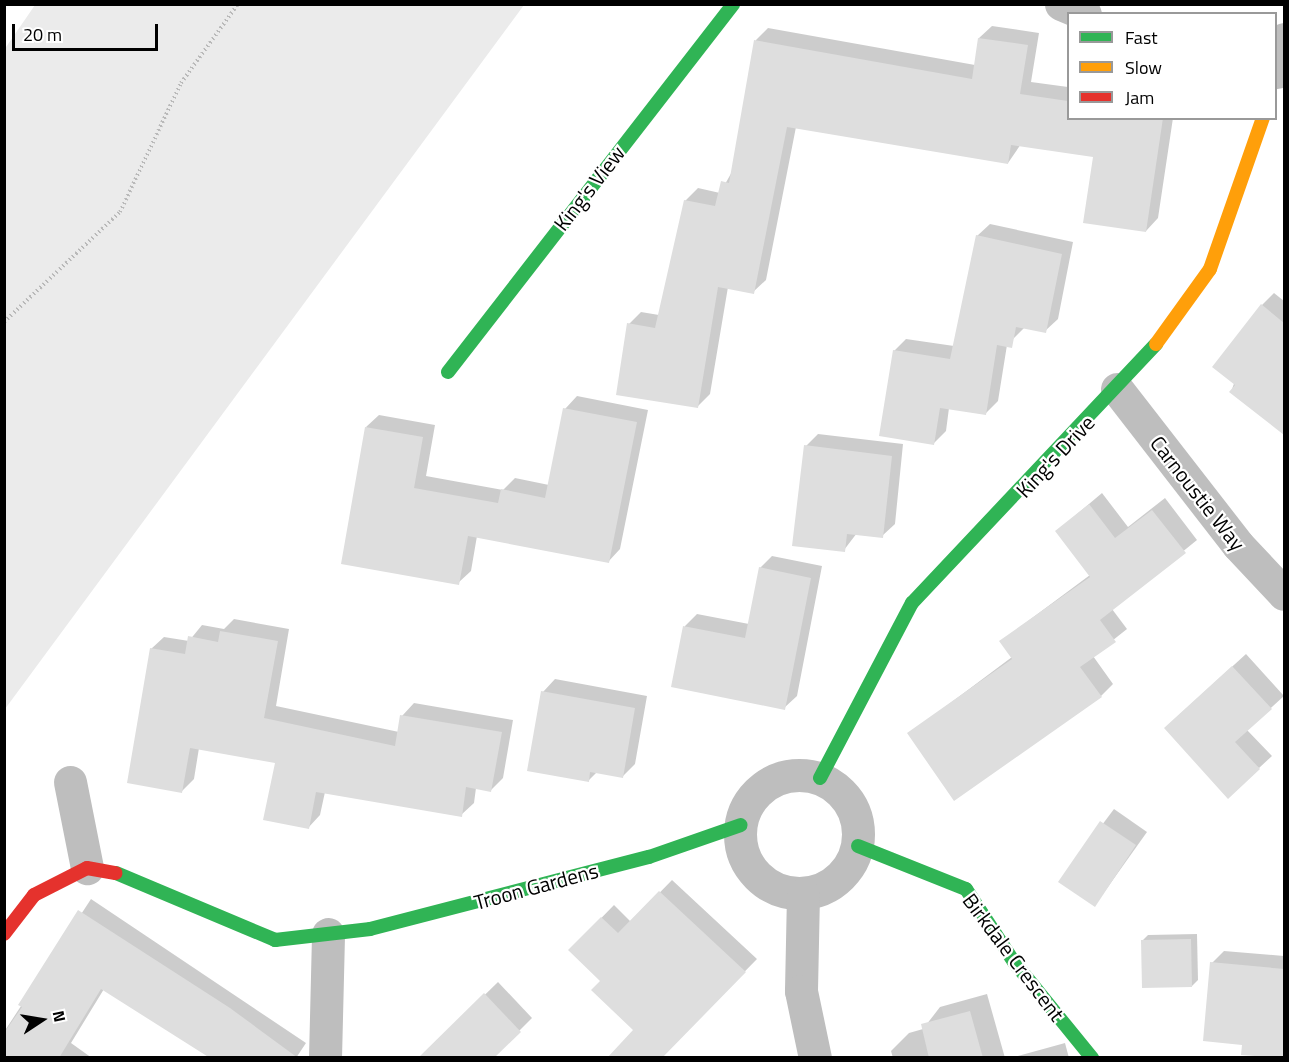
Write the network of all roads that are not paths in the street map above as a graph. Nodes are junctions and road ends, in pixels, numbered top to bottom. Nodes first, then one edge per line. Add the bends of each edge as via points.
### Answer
1 (733, 4) edge
2 (1061, 4) edge
3 (1080, 12) edge
4 (1284, 39) edge
5 (1277, 65) edge
6 (1262, 120) edge
7 (448, 372) dead end
8 (1116, 389) junction
9 (1284, 594) edge
10 (820, 778) junction
11 (70, 782) dead end
12 (741, 825) junction
13 (858, 846) junction
14 (87, 868) junction
15 (803, 894) junction
16 (4, 934) edge
17 (328, 934) junction
18 (325, 1058) edge
19 (815, 1058) edge
20 (1092, 1058) edge

1 - 7 street, King's View
2 - 3 street
4 - 5 street
6 - 8 street, King's Drive via 1210,269
8 - 9 street, Carnoustie Way via 1238,545
8 - 10 street, King's Drive via 912,603
10 - 12 street via 785,776 769,783 745,808
10 - 13 street via 847,798 855,813
11 - 14 street
12 - 15 street via 740,843 755,874 769,886
12 - 17 street, Troon Gardens via 650,857 370,929
13 - 15 street via 838,879
13 - 20 street, Birkdale Crescent via 966,889 1014,962
14 - 16 street via 34,895
14 - 17 street, Troon Gardens via 131,876 275,940
15 - 19 street via 801,991
17 - 18 street

